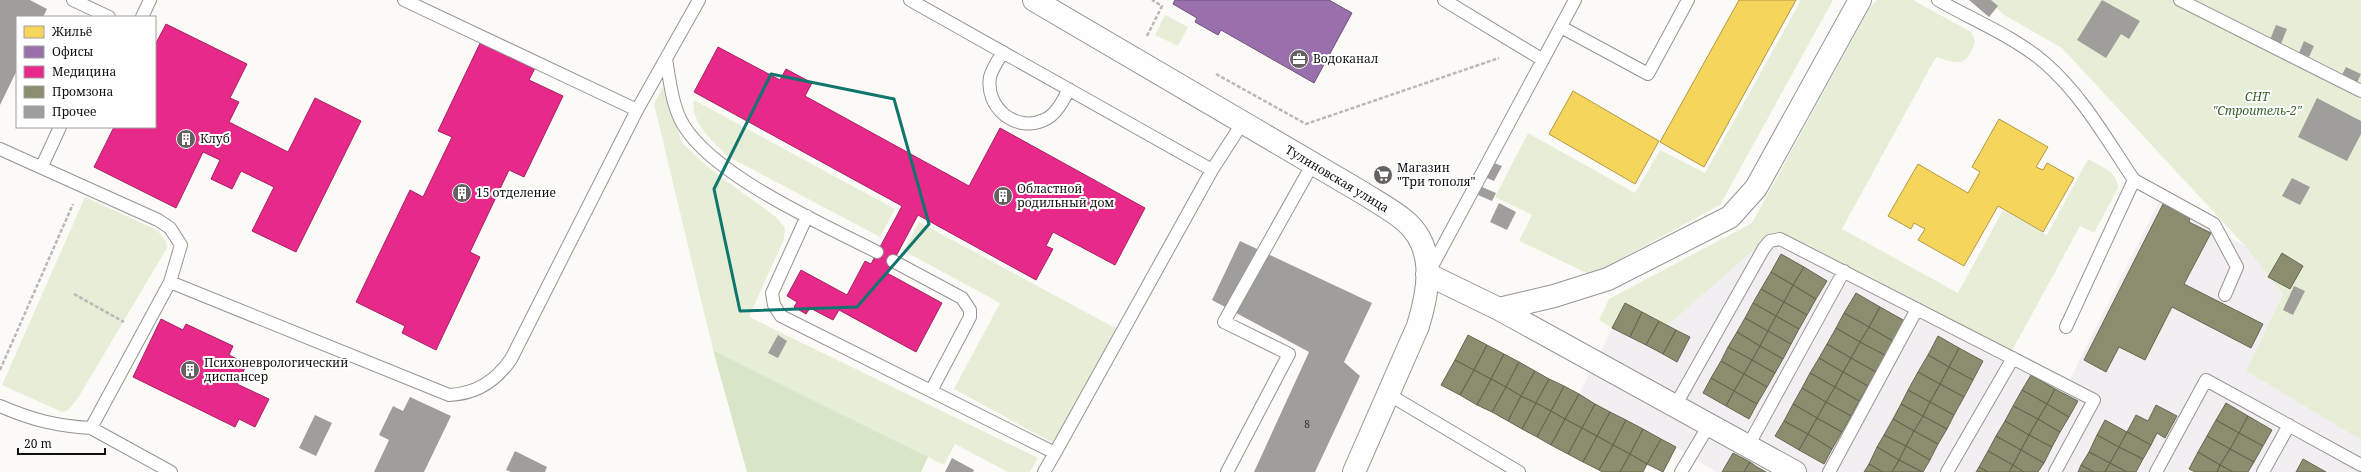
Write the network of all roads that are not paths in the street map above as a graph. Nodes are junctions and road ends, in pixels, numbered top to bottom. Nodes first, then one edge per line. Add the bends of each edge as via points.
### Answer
1 (73, 0) edge
2 (150, 0) edge
3 (404, 0) edge
4 (699, 0) edge
5 (910, 0) edge
6 (1034, 0) edge
7 (1444, 0) edge
8 (1575, 0) edge
9 (1688, 0) edge
10 (1860, 0) edge
11 (1938, 0) edge
12 (2180, 0) edge
13 (1568, 6) edge
14 (107, 16) edge
15 (142, 16) edge
16 (1561, 27) junction
17 (1003, 52) junction
18 (666, 59) junction
19 (1543, 60) junction
20 (1069, 90) junction
21 (2361, 91) edge
22 (637, 110) junction
23 (1243, 122) junction
24 (60, 128) edge
25 (0, 149) edge
26 (1312, 165) junction
27 (42, 166) junction
28 (1212, 170) junction
29 (2134, 180) junction
30 (807, 216) junction
31 (877, 252) dead end
32 (893, 261) dead end
33 (1844, 271) junction
34 (1427, 274) junction
35 (170, 282) junction
36 (2225, 295) dead end
37 (1500, 309) junction
38 (1918, 309) junction
39 (2066, 327) dead end
40 (2013, 358) junction
41 (931, 391) junction
42 (1388, 394) junction
43 (0, 406) edge
44 (1675, 406) junction
45 (1709, 425) junction
46 (2289, 425) junction
47 (91, 428) junction
48 (1748, 446) junction
49 (1054, 453) junction
50 (2361, 465) edge
51 (171, 472) edge
52 (1044, 472) edge
53 (1228, 472) edge
54 (1354, 472) edge
55 (1519, 472) edge
56 (1681, 472) edge
57 (1795, 472) edge
58 (1829, 472) edge
59 (1947, 472) edge
60 (2055, 472) edge
61 (2156, 472) edge
62 (2263, 472) edge

1 - 14 lane
2 - 15 lane
3 - 22 lane
4 - 18 lane
5 - 17 lane
6 - 23 street, Тулиновская улица
7 - 19 lane
8 - 13 lane
9 - 16 lane via 1648,74
10 - 37 street via 1756,188 1730,217 1608,279
11 - 29 lane via 2022,46 2044,62 2077,97
12 - 21 lane
13 - 16 lane
16 - 19 lane
17 - 20 lane
17 - 20 lane via 990,77 990,89 999,111 1009,119 1020,123 1044,120 1054,112
18 - 22 lane
18 - 30 lane via 674,100 683,125 696,144 748,182
19 - 34 lane
20 - 28 lane
22 - 35 lane via 511,359 493,380 472,391 449,395
23 - 26 street, Тулиновская улица
23 - 28 lane
24 - 27 lane
25 - 27 lane
26 - 34 street, Тулиновская улица via 1405,220 1416,233 1428,255
26 - 53 lane via 1224,322 1289,354
27 - 35 lane via 170,228 180,244
28 - 49 lane
29 - 36 lane via 2214,224 2237,267
29 - 39 lane
30 - 31 lane
30 - 41 lane via 772,293 777,311 781,316
32 - 41 lane via 962,298 970,310 970,317
33 - 38 lane
33 - 44 lane via 1780,239 1770,241
33 - 48 lane
34 - 37 street
34 - 42 street, Тулиновская улица via 1425,302 1420,320
35 - 47 lane
37 - 44 street
38 - 40 lane
38 - 58 lane
40 - 59 lane
40 - 60 lane via 2094,400
41 - 49 lane
42 - 54 street, Тулиновская улица
42 - 55 lane
43 - 47 lane via 25,417 61,426
44 - 45 street
45 - 48 street
45 - 56 lane
46 - 50 lane
46 - 61 lane via 2206,380
46 - 62 lane
47 - 51 lane
48 - 57 street
49 - 52 lane

